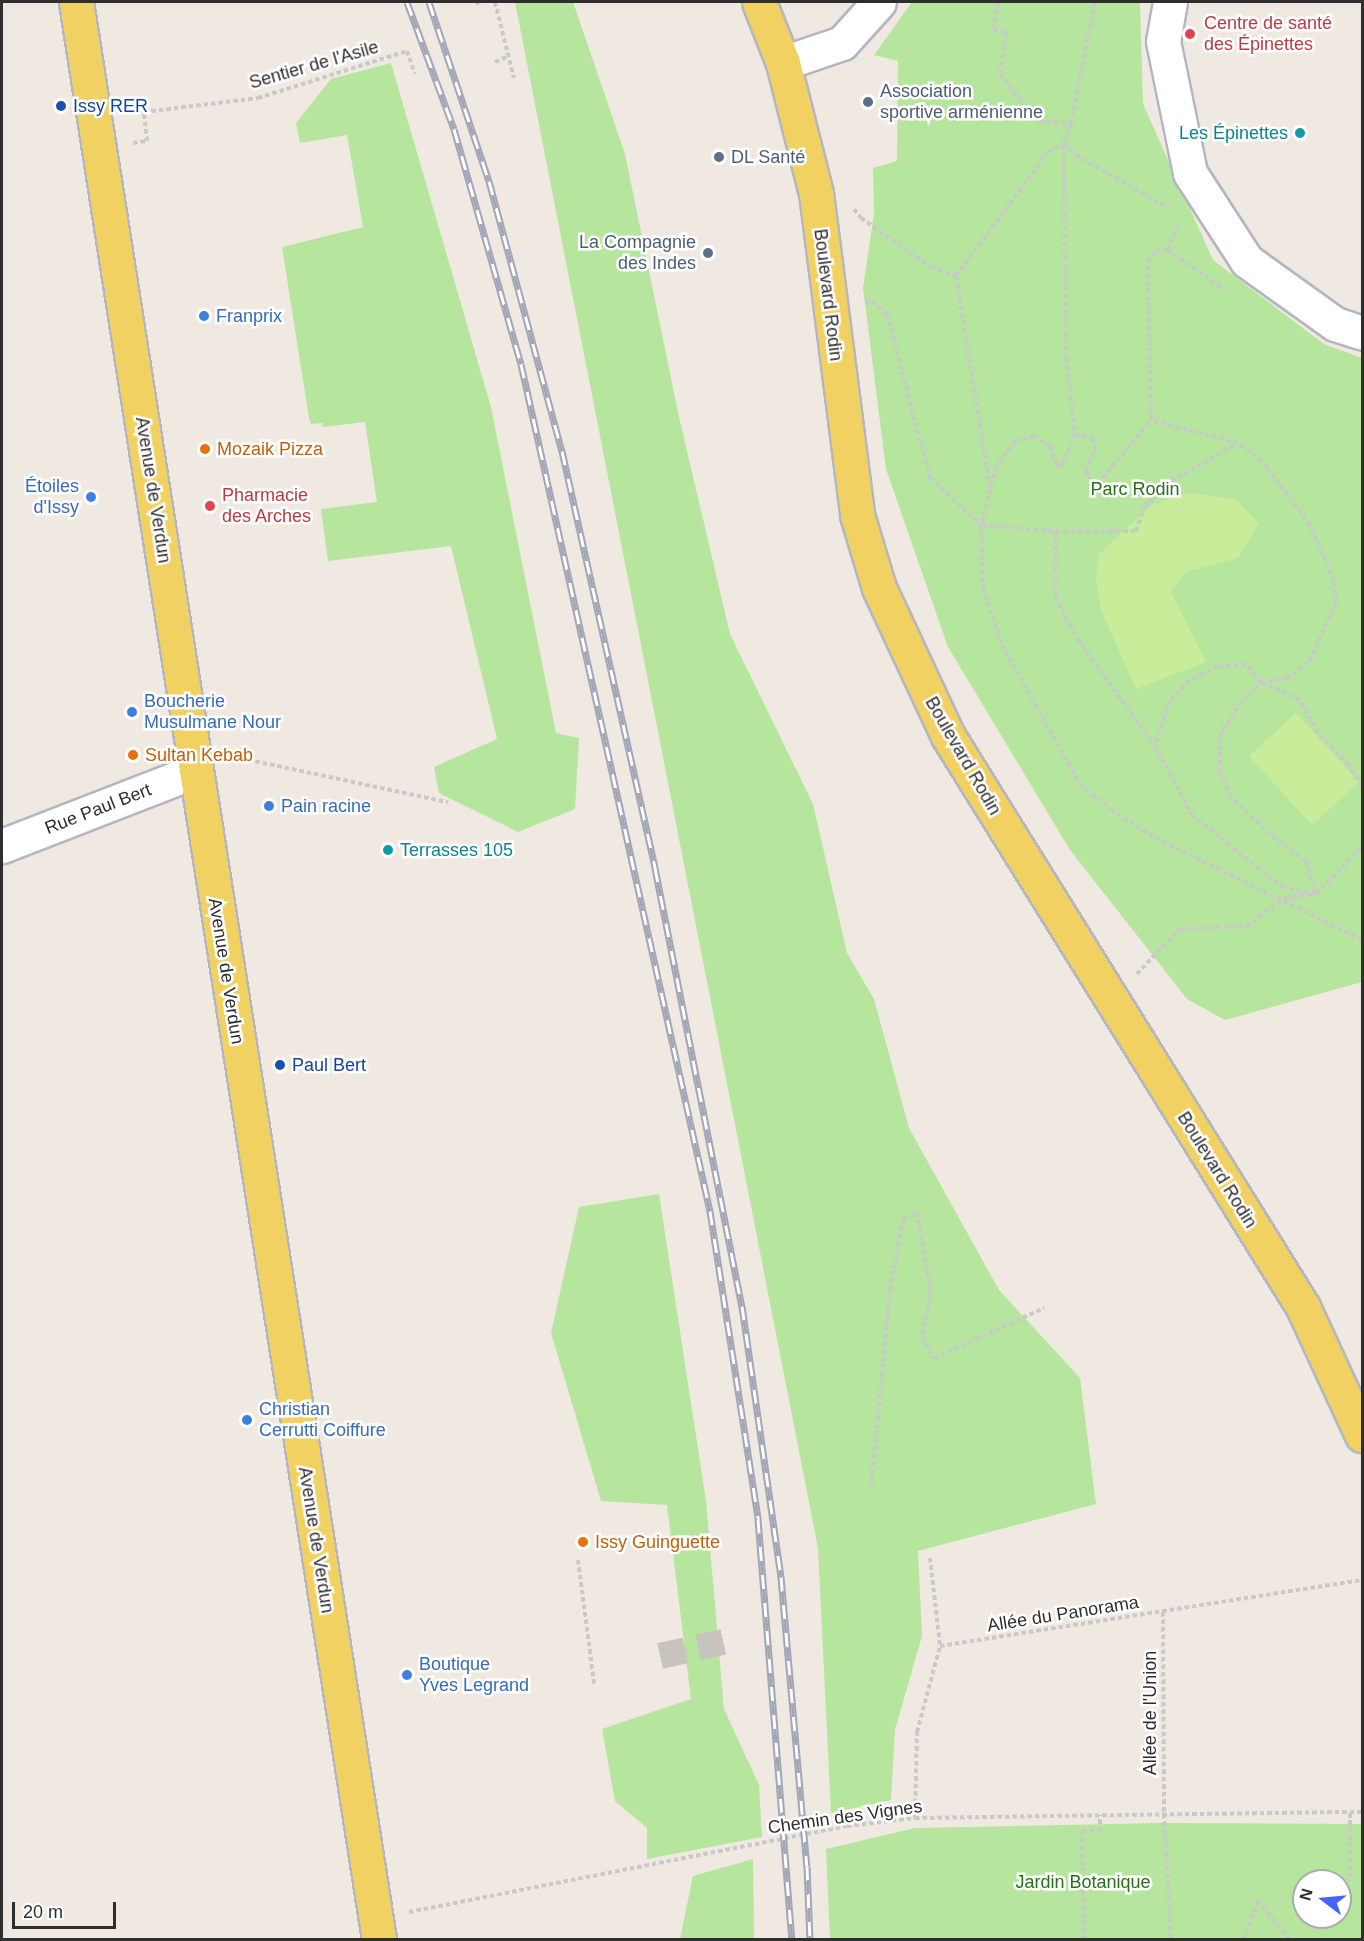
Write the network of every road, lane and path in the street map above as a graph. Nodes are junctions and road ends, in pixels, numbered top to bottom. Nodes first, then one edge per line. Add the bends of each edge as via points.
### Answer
1 (76, 2) edge
2 (495, 2) edge
3 (759, 2) edge
4 (879, 2) edge
5 (998, 2) edge
6 (1095, 2) edge
7 (1170, 2) edge
8 (507, 57) junction
9 (495, 62) dead end
10 (783, 63) junction
11 (415, 74) dead end
12 (514, 78) dead end
13 (1071, 123) junction
14 (1064, 144) junction
15 (99, 146) junction
16 (816, 193) junction
17 (1164, 205) dead end
18 (1181, 216) dead end
19 (1168, 250) junction
20 (956, 276) junction
21 (1228, 292) dead end
22 (828, 303) junction
23 (1362, 333) edge
24 (1151, 420) junction
25 (1075, 434) junction
26 (1238, 443) junction
27 (990, 490) junction
28 (981, 525) junction
29 (1056, 531) junction
30 (1261, 682) junction
31 (1155, 746) junction
32 (194, 764) junction
33 (1362, 786) edge
34 (448, 802) dead end
35 (2, 846) edge
36 (1362, 847) edge
37 (1316, 894) junction
38 (1285, 898) junction
39 (1362, 940) edge
40 (1114, 999) junction
41 (1044, 1308) dead end
42 (1362, 1435) edge
43 (871, 1488) dead end
44 (930, 1558) dead end
45 (578, 1560) dead end
46 (1362, 1580) edge
47 (1163, 1612) junction
48 (940, 1646) junction
49 (594, 1684) dead end
50 (1362, 1812) edge
51 (1350, 1813) junction
52 (1164, 1814) junction
53 (1100, 1815) junction
54 (915, 1818) junction
55 (1350, 1869) edge
56 (377, 1929) edge
57 (1084, 1940) edge
58 (1171, 1940) edge
59 (1243, 1940) edge
60 (1290, 1940) edge

1 - 15 main road, Avenue de Verdun
2 - 8 path
3 - 10 main road, Boulevard Rodin
4 - 10 street via 842,43
5 - 13 path via 993,30 1006,32 1000,74 1039,122
6 - 13 path
7 - 23 street via 1162,41 1190,173 1247,261 1335,324
8 - 9 path
8 - 12 path
10 - 16 main road, Boulevard Rodin
11 - 15 path, Sentier de l'Asile via 407,51 258,98 144,112 147,141
13 - 14 path
14 - 17 path via 1076,155
14 - 20 path via 1048,152
14 - 25 path via 1066,358
15 - 32 main road, Avenue de Verdun
16 - 20 path via 842,193 861,218 931,267
16 - 22 main road, Boulevard Rodin
18 - 19 path
19 - 21 path
19 - 24 path via 1156,251 1148,262
20 - 27 path
22 - 28 path via 872,301 887,314 930,477
22 - 40 main road, Boulevard Rodin via 857,515 879,588 948,736
24 - 25 path via 1098,484 1086,471 1096,446 1092,438
24 - 26 path
25 - 27 path via 1061,467 1056,465 1050,446 1034,436 1015,441 996,467
26 - 29 path via 1165,485 1145,506 1136,531
26 - 30 path via 1267,467 1310,525 1334,581 1336,602 1310,661 1287,678
27 - 28 path
28 - 29 path
28 - 38 path via 983,588 1002,645 1080,783 1111,810 1156,838
29 - 31 path via 1055,597 1078,640
30 - 31 path via 1246,664 1217,667 1189,680 1169,702
30 - 33 path via 1300,700 1318,733 1349,765
30 - 37 path via 1234,711 1220,737 1220,772 1237,803 1275,839 1306,861
31 - 37 path via 1177,792 1207,830 1282,887
32 - 34 path via 235,755
32 - 35 street, Rue Paul Bert
32 - 56 main road, Avenue de Verdun
36 - 37 path
37 - 38 path
38 - 39 path
38 - 40 path via 1247,926 1179,929
40 - 42 main road, Boulevard Rodin via 1303,1307
41 - 43 path via 934,1358 922,1337 931,1293 917,1213 903,1219 890,1290
44 - 48 path
45 - 49 path
46 - 47 path, Allée du Panorama
47 - 48 path, Allée du Panorama
47 - 52 path, Allée de l'Union
48 - 54 path via 917,1732
50 - 51 path, Chemin des Vignes
51 - 52 path, Chemin des Vignes
51 - 55 path
52 - 53 path, Chemin des Vignes
52 - 58 path, Allée de l'Union
53 - 54 path, Chemin des Vignes
53 - 57 path via 1100,1831 1082,1831
54 - 56 path, Chemin des Vignes via 847,1826
59 - 60 path via 1258,1901 1275,1916

